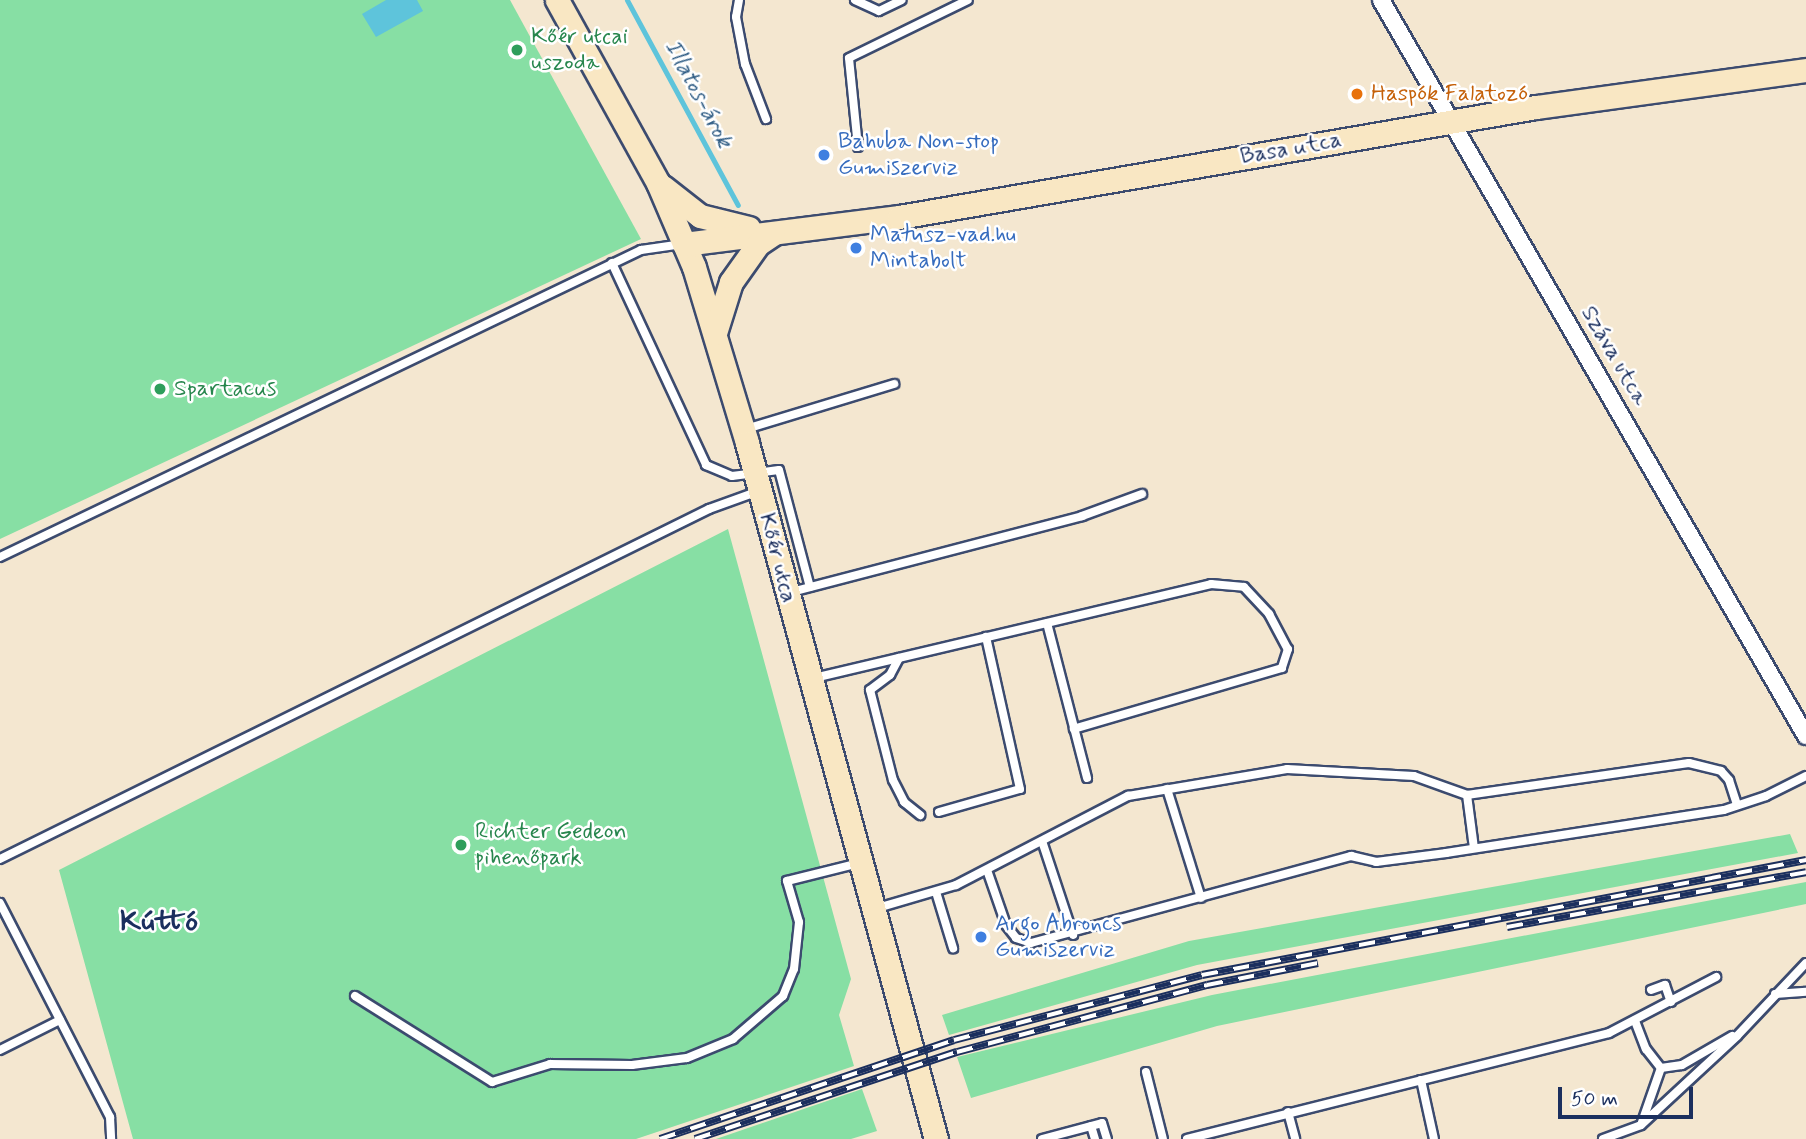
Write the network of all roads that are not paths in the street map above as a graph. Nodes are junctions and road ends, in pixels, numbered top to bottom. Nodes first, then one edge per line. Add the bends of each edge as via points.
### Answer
1 (557, 0) edge
2 (738, 0) edge
3 (855, 0) edge
4 (902, 0) edge
5 (968, 0) edge
6 (1381, 0) edge
7 (1806, 70) edge
8 (766, 119) dead end
9 (1452, 122) junction
10 (858, 147) dead end
11 (657, 183) junction
12 (776, 232) junction
13 (684, 244) junction
14 (612, 263) junction
15 (715, 333) junction
16 (894, 384) dead end
17 (743, 429) junction
18 (756, 482) junction
19 (1142, 494) dead end
20 (0, 557) edge
21 (810, 587) junction
22 (786, 593) junction
23 (1047, 623) junction
24 (986, 637) junction
25 (899, 657) junction
26 (810, 679) junction
27 (1074, 729) junction
28 (1806, 736) edge
29 (1806, 776) edge
30 (1087, 778) dead end
31 (1167, 789) junction
32 (1467, 795) junction
33 (1737, 805) junction
34 (939, 812) dead end
35 (920, 815) dead end
36 (1042, 841) junction
37 (1474, 848) junction
38 (0, 859) edge
39 (860, 863) junction
40 (987, 870) junction
41 (936, 892) junction
42 (1201, 898) junction
43 (0, 903) edge
44 (872, 909) junction
45 (1073, 935) junction
46 (953, 948) dead end
47 (1806, 963) edge
48 (1716, 977) dead end
49 (1651, 989) dead end
50 (1806, 992) edge
51 (1775, 994) junction
52 (355, 996) dead end
53 (1671, 1002) junction
54 (60, 1020) junction
55 (1635, 1021) junction
56 (1744, 1029) junction
57 (0, 1050) edge
58 (1661, 1068) junction
59 (1146, 1072) dead end
60 (1421, 1080) junction
61 (1288, 1112) junction
62 (1641, 1125) junction
63 (1091, 1126) junction
64 (1077, 1130) junction
65 (1059, 1137) edge
66 (933, 1138) edge
67 (111, 1139) edge
68 (1044, 1139) edge
69 (1079, 1139) edge
70 (1095, 1139) edge
71 (1107, 1139) edge
72 (1163, 1139) edge
73 (1186, 1139) edge
74 (1295, 1139) edge
75 (1434, 1139) edge
76 (1603, 1139) edge

1 - 11 street, Kőér utca
2 - 8 lane via 736,17 745,64
3 - 4 lane via 879,11
5 - 10 lane via 849,58
6 - 9 street, Száva utca
7 - 9 street, Basa utca
9 - 12 street, Basa utca via 899,217
9 - 28 street, Száva utca
11 - 12 street, Basa utca via 699,216 719,225
11 - 13 street, Kőér utca
12 - 13 street, Basa utca
12 - 15 street via 744,259 723,301
13 - 14 lane via 641,250
13 - 15 street, Kőér utca
14 - 18 lane via 706,465
14 - 20 lane
15 - 17 street, Kőér utca
16 - 17 lane
17 - 18 street, Kőér utca
18 - 21 lane via 779,470
18 - 22 street, Kőér utca
18 - 38 lane
19 - 21 lane via 1082,516
21 - 22 lane
22 - 26 street, Kőér utca
23 - 24 lane
23 - 27 lane
23 - 27 lane via 1211,584 1244,587 1269,614 1288,649 1282,668
24 - 25 lane
24 - 34 lane via 1020,789
25 - 26 lane
25 - 35 lane via 890,675 870,690 893,780 904,802
26 - 39 street, Kőér utca
27 - 30 lane
29 - 33 lane
31 - 32 lane via 1287,769 1414,776
31 - 36 lane via 1128,796
31 - 42 lane
32 - 33 lane via 1689,763 1721,771
32 - 37 lane
33 - 37 lane
36 - 40 lane
36 - 45 lane
37 - 42 lane via 1376,862 1351,856
39 - 44 street, Kőér utca
39 - 52 lane via 787,881 799,922 794,969 783,996 733,1039 687,1058 632,1065 550,1064 492,1082
40 - 41 lane
40 - 45 lane via 1006,925 1016,938 1031,943
41 - 44 lane
41 - 46 lane
42 - 45 lane
43 - 54 lane
44 - 66 street, Kőér utca
47 - 51 lane
48 - 53 lane
49 - 53 lane via 1665,985
50 - 51 lane
51 - 56 lane
53 - 55 lane
54 - 57 lane
54 - 67 lane via 110,1117
55 - 58 lane via 1646,1049
55 - 60 lane via 1609,1033
56 - 58 lane via 1682,1065
56 - 62 lane
58 - 62 lane
59 - 72 lane
60 - 61 lane
60 - 75 lane
61 - 73 lane
61 - 74 lane
62 - 76 lane
63 - 64 lane
63 - 70 lane
63 - 71 lane via 1102,1123
64 - 65 lane
64 - 69 lane
65 - 68 lane

